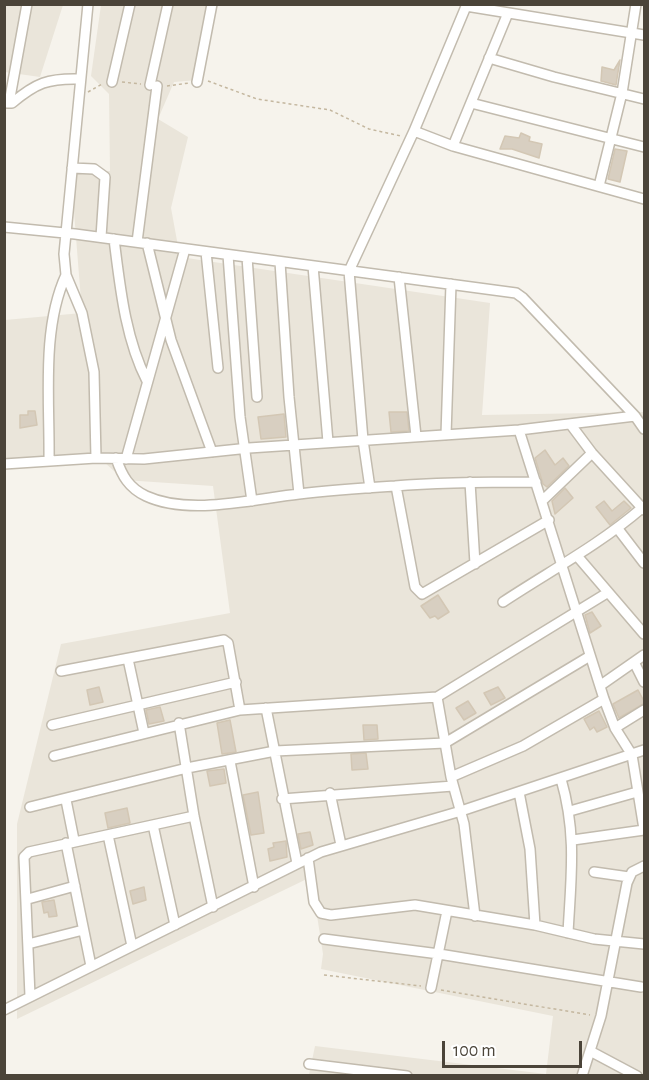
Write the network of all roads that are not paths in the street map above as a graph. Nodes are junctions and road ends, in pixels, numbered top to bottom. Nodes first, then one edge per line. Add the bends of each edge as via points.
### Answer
1 (27, 4) edge
2 (88, 4) edge
3 (130, 4) edge
4 (168, 4) edge
5 (212, 4) edge
6 (636, 4) edge
7 (466, 5) edge
8 (508, 13) junction
9 (633, 33) junction
10 (645, 35) edge
11 (489, 58) junction
12 (80, 79) junction
13 (112, 82) road end
14 (197, 82) road end
15 (622, 93) junction
16 (645, 99) edge
17 (7, 103) edge
18 (471, 103) junction
19 (412, 135) junction
20 (612, 138) junction
21 (453, 146) junction
22 (645, 147) edge
23 (72, 168) junction
24 (599, 186) junction
25 (645, 199) edge
26 (4, 227) edge
27 (66, 233) junction
28 (101, 237) junction
29 (114, 239) junction
30 (142, 243) junction
31 (185, 249) junction
32 (206, 252) junction
33 (228, 255) junction
34 (247, 257) junction
35 (280, 262) junction
36 (313, 266) junction
37 (349, 271) junction
38 (66, 275) junction
39 (399, 277) junction
40 (451, 284) junction
41 (165, 318) junction
42 (218, 368) dead end
43 (147, 381) junction
44 (257, 397) dead end
45 (635, 416) junction
46 (571, 425) junction
47 (645, 429) edge
48 (519, 430) junction
49 (446, 435) junction
50 (416, 436) junction
51 (363, 440) junction
52 (328, 442) junction
53 (295, 444) junction
54 (245, 448) junction
55 (212, 452) junction
56 (592, 453) junction
57 (96, 458) junction
58 (121, 458) junction
59 (49, 461) junction
60 (4, 464) edge
61 (470, 482) junction
62 (536, 482) junction
63 (396, 486) junction
64 (370, 488) junction
65 (299, 494) junction
66 (543, 500) junction
67 (252, 501) junction
68 (643, 509) edge
69 (549, 520) junction
70 (618, 530) junction
71 (578, 556) junction
72 (562, 563) junction
73 (645, 563) edge
74 (475, 564) junction
75 (607, 593) junction
76 (503, 602) dead end
77 (578, 613) junction
78 (645, 634) edge
79 (645, 655) edge
80 (590, 656) junction
81 (128, 659) junction
82 (634, 662) junction
83 (61, 671) dead end
84 (236, 682) junction
85 (645, 682) edge
86 (601, 685) junction
87 (437, 697) junction
88 (604, 699) junction
89 (138, 703) junction
90 (266, 708) junction
91 (240, 710) junction
92 (645, 711) edge
93 (179, 723) junction
94 (52, 725) dead end
95 (615, 728) junction
96 (144, 733) junction
97 (445, 743) junction
98 (645, 750) edge
99 (275, 751) junction
100 (632, 755) junction
101 (54, 756) dead end
102 (230, 761) junction
103 (187, 768) junction
104 (561, 778) junction
105 (452, 781) junction
106 (519, 792) junction
107 (330, 793) junction
108 (640, 798) edge
109 (282, 799) junction
110 (66, 800) junction
111 (30, 807) dead end
112 (461, 811) junction
113 (570, 811) junction
114 (194, 816) junction
115 (153, 825) junction
116 (645, 829) edge
117 (108, 835) junction
118 (573, 840) junction
119 (70, 842) junction
120 (340, 845) junction
121 (308, 858) junction
122 (297, 863) junction
123 (645, 866) edge
124 (594, 872) dead end
125 (629, 877) junction
126 (75, 886) junction
127 (254, 887) junction
128 (28, 899) junction
129 (213, 907) junction
130 (447, 911) junction
131 (475, 916) junction
132 (175, 925) junction
133 (535, 925) junction
134 (84, 930) junction
135 (568, 933) junction
136 (324, 939) dead end
137 (615, 942) junction
138 (28, 944) junction
139 (645, 944) edge
140 (132, 946) junction
141 (438, 954) junction
142 (91, 966) junction
143 (607, 981) junction
144 (641, 987) dead end
145 (431, 988) road end
146 (30, 996) junction
147 (4, 1010) edge
148 (590, 1051) junction
149 (309, 1064) dead end
150 (407, 1076) edge
151 (582, 1076) edge
152 (637, 1076) edge

1 - 17 street
2 - 12 street
3 - 13 street
4 - 30 street via 153,85
5 - 14 street
6 - 9 street
7 - 8 street
7 - 19 street
8 - 9 street
8 - 11 street
9 - 10 street
9 - 15 street
11 - 15 street
11 - 18 street
12 - 17 street via 40,83
12 - 23 street
15 - 16 street
15 - 20 street
18 - 20 street
18 - 21 street
19 - 21 street
19 - 37 street
20 - 22 street
20 - 24 street
21 - 24 street
23 - 27 street
23 - 28 street via 94,169 105,177
24 - 25 street
26 - 27 street
27 - 28 street
27 - 38 street
28 - 29 street
29 - 30 street
29 - 43 street via 137,360
30 - 31 street
30 - 41 street
31 - 32 street
31 - 41 street
32 - 33 street
32 - 42 street
33 - 34 street
33 - 54 street
34 - 35 street
34 - 44 street
35 - 36 street
35 - 53 street
36 - 37 street
36 - 52 street
37 - 39 street
37 - 51 street
38 - 57 street via 82,313 94,372
38 - 59 street via 51,322
39 - 40 street
39 - 50 street
40 - 45 street via 516,293 523,298
40 - 49 street
41 - 43 street
41 - 55 street
43 - 58 street
45 - 46 street
45 - 47 street
46 - 48 street
46 - 56 street
48 - 49 street
48 - 62 street
49 - 50 street
50 - 51 street
51 - 52 street
51 - 64 street
52 - 53 street
53 - 54 street
53 - 65 street
54 - 55 street
54 - 67 street
55 - 58 street
56 - 66 street
56 - 68 street
57 - 58 street
57 - 59 street
58 - 67 street via 125,481 146,496 183,504
59 - 60 street
61 - 62 street
61 - 63 street
61 - 74 street
62 - 66 street
63 - 64 street
63 - 74 street via 418,592 427,592
64 - 65 street
65 - 67 street
66 - 69 street
68 - 70 street
69 - 72 street
69 - 74 street
70 - 71 street
70 - 73 street
71 - 72 street
71 - 75 street
72 - 76 street
72 - 77 street
75 - 77 street
75 - 78 street
77 - 80 street
77 - 87 street
79 - 82 street
80 - 86 street
80 - 97 street
81 - 83 street
81 - 84 street via 224,640 228,643
81 - 89 street
82 - 85 street
82 - 86 street
84 - 89 street
84 - 91 street
86 - 88 street
87 - 90 street
87 - 97 street
88 - 95 street
88 - 105 street
89 - 94 street
89 - 96 street
90 - 91 street
90 - 99 street
91 - 93 street
92 - 95 street
93 - 96 street
93 - 103 street
95 - 100 street
96 - 101 street
97 - 99 street
97 - 105 street
98 - 100 street
99 - 102 street
99 - 109 street
100 - 104 street
100 - 108 street
102 - 103 street
102 - 127 street
103 - 110 street
103 - 114 street
104 - 106 street
104 - 113 street
105 - 107 street
105 - 112 street
106 - 112 street
106 - 133 street via 530,849
107 - 109 street
107 - 120 street
108 - 113 street
108 - 116 street
109 - 122 street
110 - 111 street
110 - 119 street
112 - 120 street
112 - 131 street
113 - 118 street
114 - 115 street
114 - 129 street
115 - 117 street
115 - 132 street
116 - 118 street
117 - 119 street
117 - 140 street
118 - 135 street
119 - 126 street
119 - 128 street via 29,852 24,857
120 - 121 street
121 - 122 street
121 - 130 street via 314,902 321,913 415,905
122 - 127 street
123 - 125 street
124 - 125 street
125 - 137 street
126 - 128 street
126 - 134 street
127 - 129 street
128 - 138 street
129 - 132 street
130 - 131 street
130 - 141 street
131 - 133 street
132 - 140 street
133 - 135 street
134 - 138 street
134 - 142 street
135 - 137 street
136 - 141 street
137 - 139 street
137 - 143 street
138 - 146 street
140 - 142 street
141 - 143 street
141 - 145 street
142 - 146 street
143 - 144 street
143 - 148 street
146 - 147 street
148 - 151 street
148 - 152 street
149 - 150 street

